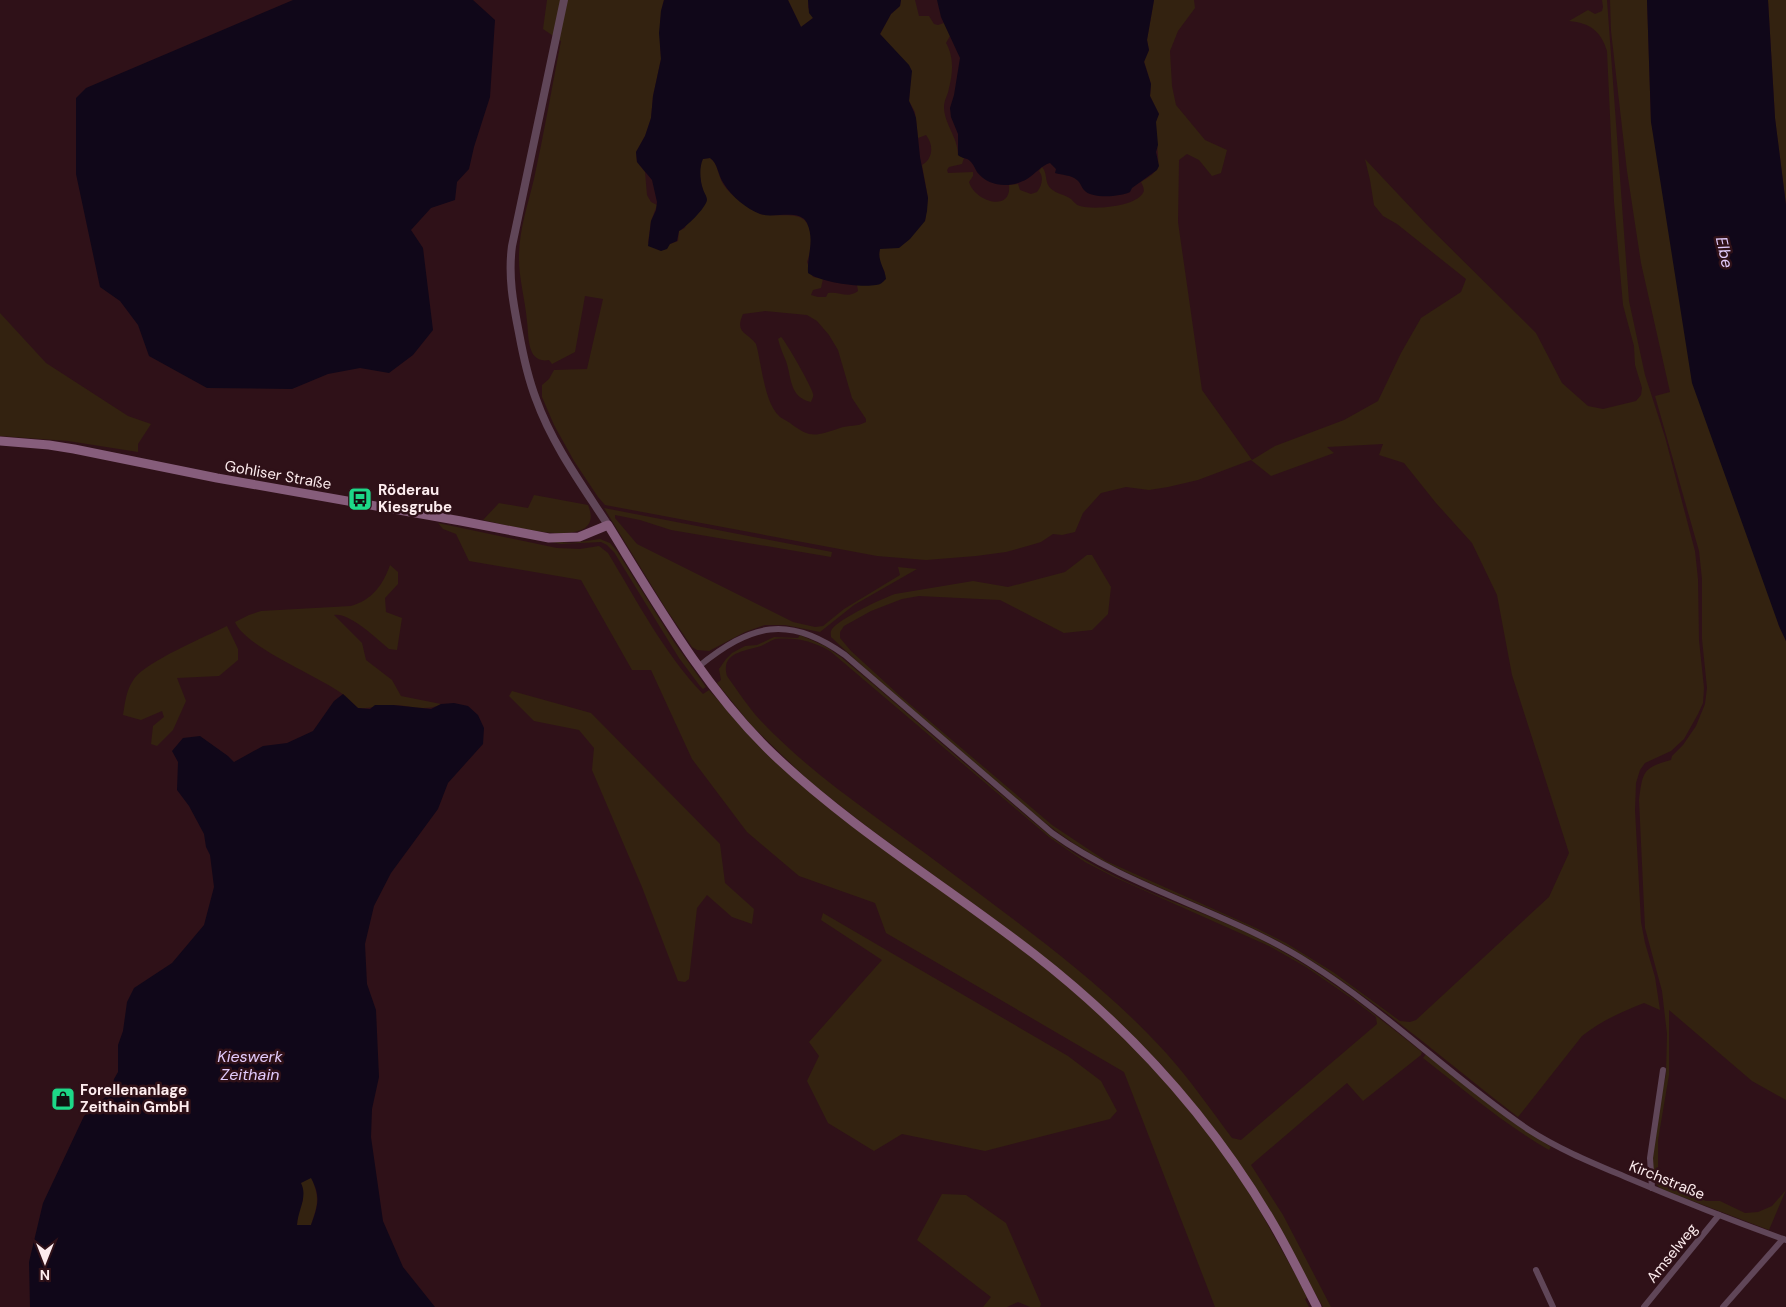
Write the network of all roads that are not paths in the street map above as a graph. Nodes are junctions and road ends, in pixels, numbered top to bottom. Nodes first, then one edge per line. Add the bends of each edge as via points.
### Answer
1 (564, 0) edge
2 (0, 441) edge
3 (608, 525) junction
4 (698, 667) junction
5 (1663, 1070) dead end
6 (1652, 1188) junction
7 (1719, 1215) junction
8 (1784, 1240) edge
9 (1536, 1270) dead end
10 (1317, 1307) edge
11 (1553, 1307) edge
12 (1644, 1307) edge
13 (1723, 1307) edge

1 - 3 street via 513,238 510,274 521,342 536,401
2 - 3 main road, Gohliser Straße via 74,449 549,538 580,537
3 - 4 main road
4 - 6 street, Kirchstraße via 758,631 786,629 822,639 1069,845 1103,866 1252,931 1309,963 1542,1138
4 - 10 main road via 747,727 807,784 1035,955 1134,1042 1181,1094 1230,1157 1271,1221
5 - 6 street via 1650,1158
6 - 7 street, Kirchstraße
7 - 8 street, Kirchstraße
7 - 12 street, Amselweg
8 - 13 street
9 - 11 street

